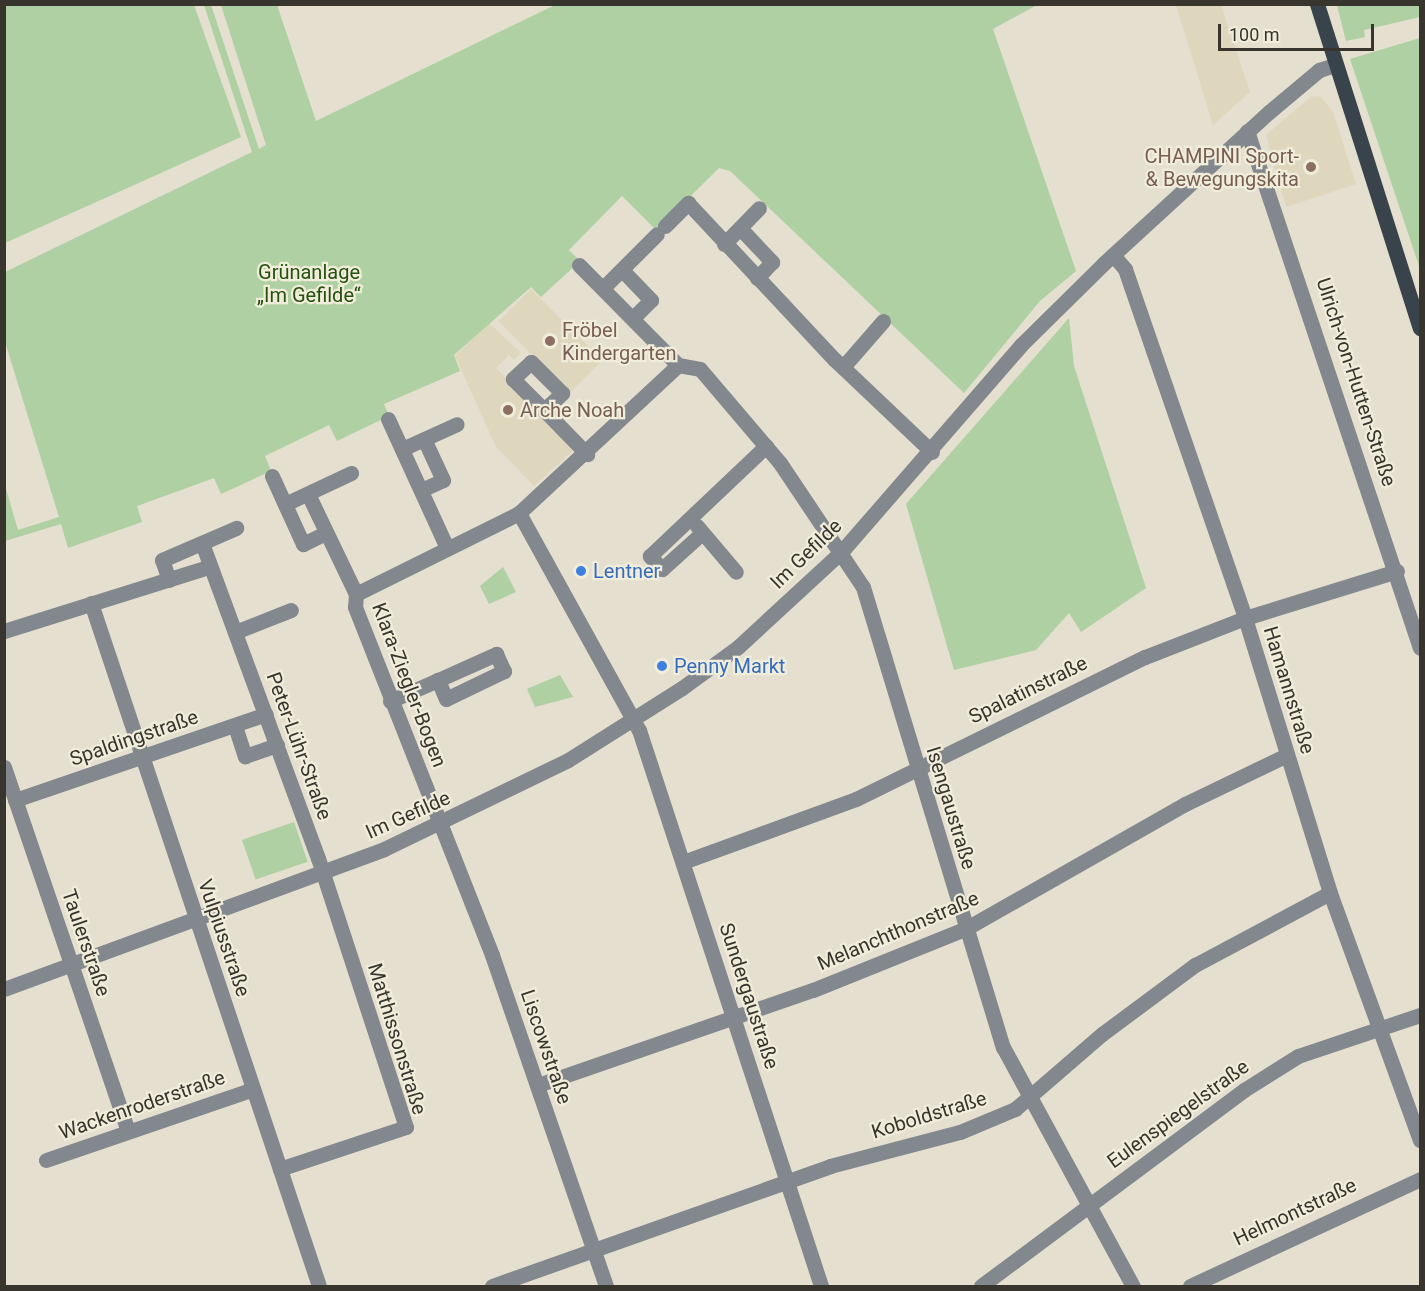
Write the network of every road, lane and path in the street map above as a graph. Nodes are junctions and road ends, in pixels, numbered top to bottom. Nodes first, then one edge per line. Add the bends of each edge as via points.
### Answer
1 (1317, 4) edge
2 (1334, 65) junction
3 (1247, 131) junction
4 (759, 208) dead end
5 (740, 228) junction
6 (724, 244) junction
7 (1113, 255) junction
8 (579, 265) dead end
9 (622, 270) junction
10 (757, 278) junction
11 (603, 288) junction
12 (633, 318) junction
13 (883, 321) dead end
14 (1420, 328) edge
15 (678, 365) junction
16 (843, 367) junction
17 (544, 410) dead end
18 (388, 419) dead end
19 (457, 424) dead end
20 (424, 439) junction
21 (766, 446) junction
22 (402, 449) junction
23 (932, 452) junction
24 (587, 454) junction
25 (351, 473) dead end
26 (272, 476) dead end
27 (421, 490) junction
28 (309, 494) junction
29 (285, 504) junction
30 (519, 513) junction
31 (691, 519) junction
32 (236, 528) dead end
33 (326, 533) junction
34 (702, 533) junction
35 (202, 543) junction
36 (447, 548) junction
37 (842, 551) junction
38 (208, 567) junction
39 (1397, 571) junction
40 (736, 572) dead end
41 (169, 580) junction
42 (356, 594) junction
43 (91, 603) junction
44 (291, 610) dead end
45 (1245, 618) junction
46 (4, 631) edge
47 (235, 633) junction
48 (1420, 648) edge
49 (438, 680) dead end
50 (390, 701) junction
51 (266, 714) junction
52 (633, 720) junction
53 (235, 726) junction
54 (277, 745) junction
55 (1287, 755) junction
56 (141, 759) junction
57 (4, 767) edge
58 (918, 769) junction
59 (13, 809) edge
60 (441, 823) junction
61 (683, 862) junction
62 (323, 874) junction
63 (1330, 893) junction
64 (196, 920) junction
65 (965, 929) junction
66 (72, 965) junction
67 (4, 989) edge
68 (1420, 1015) edge
69 (734, 1018) junction
70 (1378, 1027) junction
71 (538, 1085) junction
72 (253, 1089) junction
73 (1027, 1100) junction
74 (128, 1131) junction
75 (1420, 1140) edge
76 (46, 1160) dead end
77 (280, 1169) junction
78 (1420, 1179) edge
79 (787, 1181) junction
80 (1089, 1204) junction
81 (594, 1250) junction
82 (319, 1287) edge
83 (492, 1287) edge
84 (606, 1287) edge
85 (821, 1287) edge
86 (981, 1287) edge
87 (1133, 1287) edge
88 (1190, 1287) edge

1 - 2 main road
2 - 3 street, Im Gefilde via 1319,70
2 - 14 main road
3 - 7 street, Im Gefilde
3 - 39 street, Ulrich-von-Hutten-Straße
4 - 5 street
5 - 6 street
5 - 10 street via 772,262
6 - 9 street via 688,202
6 - 10 street
7 - 23 street, Im Gefilde via 1021,345
7 - 45 street, Hamannstraße via 1125,269
8 - 11 street
9 - 11 street
9 - 12 street via 651,300
10 - 16 street
11 - 12 street
12 - 15 street
13 - 16 street
15 - 21 street via 700,369
15 - 24 street, Klara-Ziegler-Bogen
16 - 23 street
17 - 24 street
18 - 22 street
19 - 20 street
20 - 22 street
20 - 27 street via 443,480
21 - 31 street
21 - 37 street, Isengaustraße
22 - 27 street
23 - 37 street, Im Gefilde
24 - 30 street, Klara-Ziegler-Bogen
25 - 28 street
26 - 29 street
27 - 36 street
28 - 29 street
28 - 33 street, Klara-Ziegler-Bogen
29 - 33 street via 303,544
30 - 36 street, Klara-Ziegler-Bogen
30 - 52 street, Sundergaustraße
31 - 34 street
31 - 34 street via 650,556 662,569
32 - 35 street
33 - 42 street, Klara-Ziegler-Bogen
34 - 40 street
35 - 38 street, Peter-Lühr-Straße
35 - 41 street via 162,560
36 - 42 street, Klara-Ziegler-Bogen
37 - 52 street, Im Gefilde via 730,653
37 - 58 street, Isengaustraße via 863,587
38 - 41 street
38 - 47 street, Peter-Lühr-Straße
39 - 45 street, Spalatinstraße
39 - 48 street, Ulrich-von-Hutten-Straße
41 - 43 street
42 - 50 street, Klara-Ziegler-Bogen via 355,607
43 - 46 street
43 - 56 street, Vulpiusstraße
44 - 47 street
45 - 55 street, Hamannstraße
45 - 58 street, Spalatinstraße via 1087,683
47 - 51 street, Peter-Lühr-Straße
49 - 50 street
50 - 60 street, Klara-Ziegler-Bogen
51 - 53 street, Spaldingstraße
51 - 54 street, Peter-Lühr-Straße
52 - 60 street, Im Gefilde
52 - 61 street, Sundergaustraße
53 - 54 street via 245,756
53 - 56 street, Spaldingstraße
54 - 62 street, Peter-Lühr-Straße
55 - 63 street, Hamannstraße
55 - 65 street, Melanchthonstraße via 1157,820
56 - 59 street, Spaldingstraße
56 - 64 street, Vulpiusstraße
57 - 59 street, Taulerstraße
58 - 61 street, Spalatinstraße via 827,812
58 - 65 street, Isengaustraße
59 - 66 street, Taulerstraße
60 - 62 street, Im Gefilde
60 - 71 street, Liscowstraße
61 - 69 street, Sundergaustraße
62 - 64 street, Im Gefilde
62 - 77 street, Matthissonstraße via 406,1127
63 - 70 street, Hamannstraße
63 - 73 street, Koboldstraße via 1195,965 1102,1034
64 - 66 street, Im Gefilde
64 - 72 street, Vulpiusstraße
65 - 69 street, Melanchthonstraße
65 - 73 street, Isengaustraße via 1003,1047
66 - 67 street, Im Gefilde
66 - 74 street, Taulerstraße
68 - 70 street, Eulenspiegelstraße
69 - 71 street, Melanchthonstraße
69 - 79 street, Sundergaustraße
70 - 75 street, Hamannstraße
70 - 80 street, Eulenspiegelstraße via 1289,1062
71 - 81 street, Liscowstraße
72 - 74 street, Wackenroderstraße
72 - 77 street, Vulpiusstraße
73 - 79 street, Koboldstraße via 960,1132
73 - 80 street, Isengaustraße
74 - 76 street, Wackenroderstraße
77 - 82 street, Vulpiusstraße
78 - 88 street, Helmontstraße
79 - 81 street, Koboldstraße
79 - 85 street, Sundergaustraße
80 - 86 street, Eulenspiegelstraße
80 - 87 street, Isengaustraße
81 - 83 street, Koboldstraße
81 - 84 street, Liscowstraße

